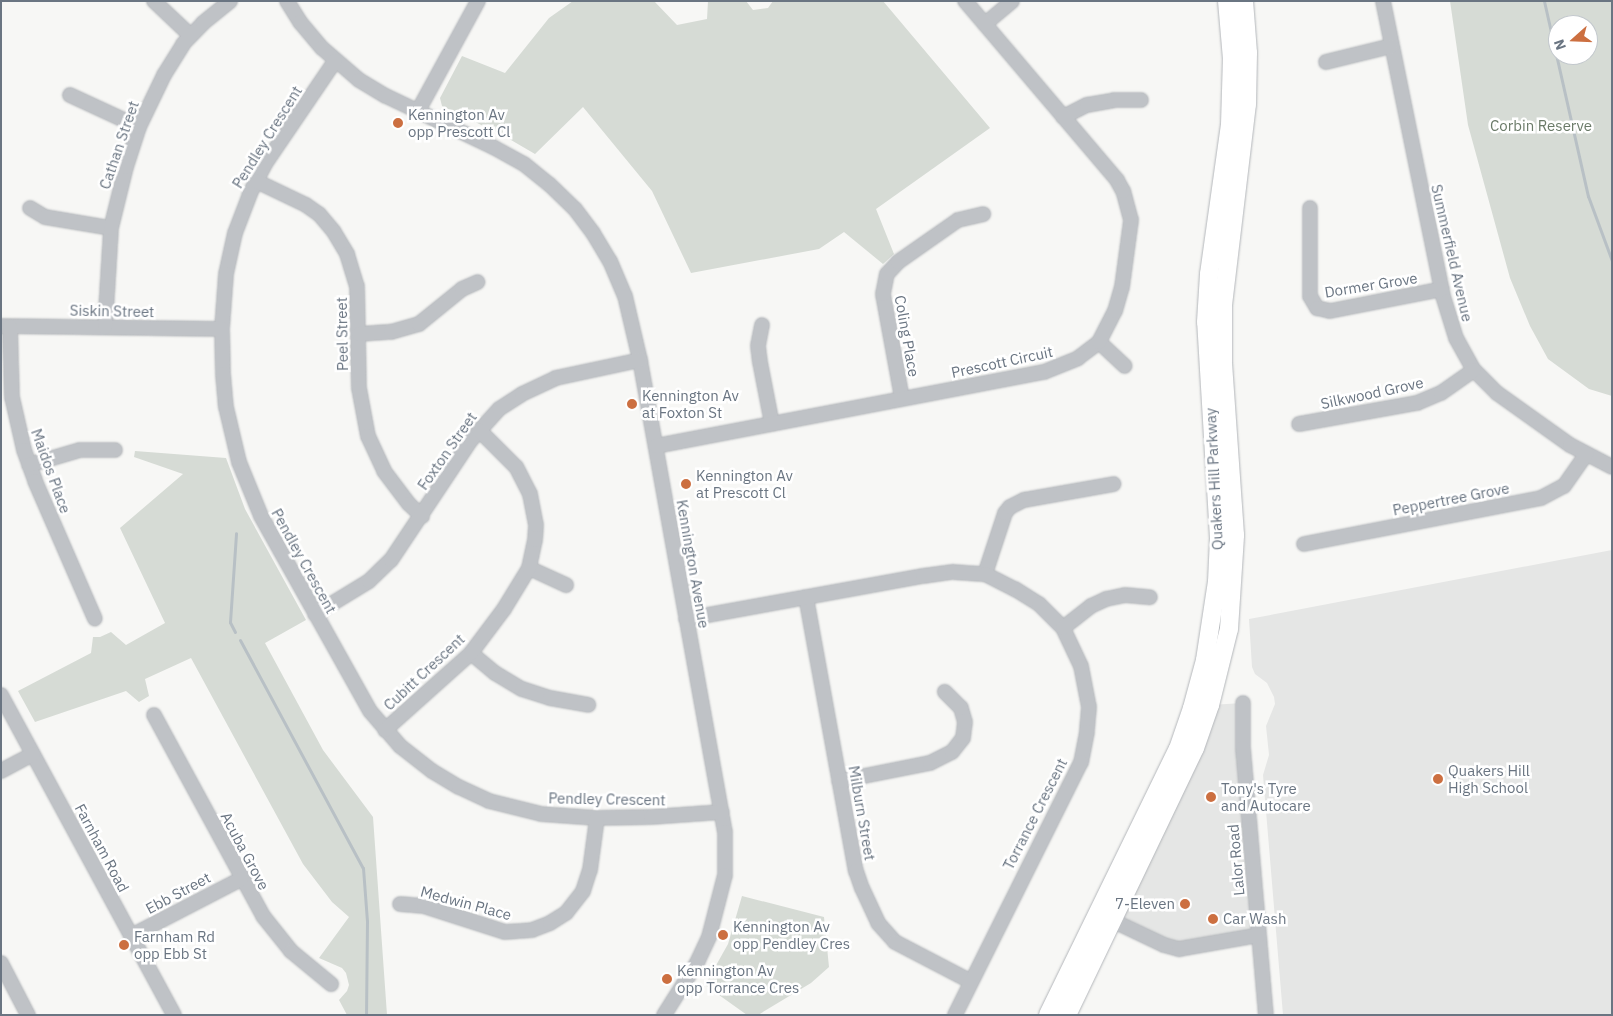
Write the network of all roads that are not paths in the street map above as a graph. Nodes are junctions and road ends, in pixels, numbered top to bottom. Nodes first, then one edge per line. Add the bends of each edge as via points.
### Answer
1 (154, 1) edge
2 (230, 1) edge
3 (287, 1) edge
4 (478, 1) edge
5 (965, 1) edge
6 (1012, 1) edge
7 (1227, 1) edge
8 (1244, 1) edge
9 (1383, 1) edge
10 (985, 24) junction
11 (190, 34) junction
12 (1391, 46) junction
13 (335, 61) junction
14 (1326, 62) dead end
15 (70, 95) dead end
16 (1141, 100) dead end
17 (418, 111) junction
18 (1063, 117) junction
19 (139, 127) junction
20 (256, 181) junction
21 (30, 208) dead end
22 (1310, 208) dead end
23 (983, 214) dead end
24 (111, 228) junction
25 (478, 282) dead end
26 (1442, 289) junction
27 (6, 326) edge
28 (762, 326) dead end
29 (105, 328) junction
30 (222, 330) junction
31 (359, 334) junction
32 (1099, 342) junction
33 (640, 360) junction
34 (1125, 366) dead end
35 (1474, 370) junction
36 (902, 398) junction
37 (772, 424) junction
38 (1299, 424) dead end
39 (479, 430) junction
40 (656, 446) junction
41 (116, 450) dead end
42 (1586, 454) junction
43 (29, 465) junction
44 (1612, 467) edge
45 (1114, 484) dead end
46 (422, 516) junction
47 (1304, 544) dead end
48 (529, 568) junction
49 (985, 574) junction
50 (566, 585) dead end
51 (806, 597) junction
52 (1150, 597) dead end
53 (315, 614) junction
54 (95, 619) dead end
55 (686, 619) junction
56 (1063, 628) junction
57 (470, 653) junction
58 (945, 692) dead end
59 (1, 696) edge
60 (1243, 703) dead end
61 (588, 705) dead end
62 (154, 716) dead end
63 (385, 730) junction
64 (33, 754) junction
65 (1, 771) edge
66 (839, 780) junction
67 (722, 812) junction
68 (596, 818) junction
69 (241, 879) junction
70 (400, 904) dead end
71 (1096, 914) junction
72 (1113, 921) junction
73 (1259, 935) junction
74 (131, 936) junction
75 (1, 964) edge
76 (970, 981) junction
77 (331, 984) dead end
78 (28, 1015) edge
79 (174, 1015) edge
80 (664, 1015) edge
81 (955, 1015) edge
82 (1048, 1015) edge
83 (1067, 1015) edge
84 (1266, 1015) edge

1 - 11 street
2 - 11 street, Cathan Street
3 - 13 street, Kennington Avenue via 310,34
4 - 17 street
5 - 10 street, Prescott Circuit
6 - 10 street
7 - 71 main road, Quakers Hill Parkway via 1232,59 1230,126 1209,274 1206,322 1219,538 1213,607 1205,660 1178,749
8 - 72 main road, Quakers Hill Parkway via 1247,104 1222,314 1235,535 1228,630 1210,705 1195,748
9 - 12 street, Summerfield Avenue
10 - 18 street, Prescott Circuit
11 - 19 street, Cathan Street via 173,58
12 - 14 street
12 - 26 street, Summerfield Avenue
13 - 17 street, Kennington Avenue via 359,80
13 - 20 street, Pendley Crescent
15 - 19 street
16 - 18 street via 1087,105
17 - 33 street, Kennington Avenue via 524,164 568,202 593,233 614,270 625,296
18 - 32 street, Prescott Circuit via 1117,180 1130,210 1122,287
19 - 24 street, Cathan Street
20 - 30 street, Pendley Crescent via 230,254
20 - 31 street, Peel Street via 306,205 319,214 334,232 355,276
21 - 24 street via 45,217
22 - 26 street, Dormer Grove via 1310,296 1316,308 1330,311
23 - 36 street, Coling Place via 958,220 898,262 887,274 883,294
24 - 29 street, Cathan Street
25 - 31 street via 462,289 419,324 391,332
26 - 35 street, Summerfield Avenue via 1456,338
27 - 29 street, Siskin Street
27 - 43 street, Maidos Place via 12,398
28 - 37 street via 758,346
29 - 30 street, Siskin Street
30 - 53 street, Pendley Crescent via 224,391 238,462 261,516
31 - 46 street, Peel Street via 359,388 368,436 384,471
32 - 34 street
32 - 36 street, Prescott Circuit via 1078,358 1044,372
33 - 39 street, Foxton Street via 575,372 546,382 508,402
33 - 40 street, Kennington Avenue
35 - 38 street, Silkwood Grove via 1441,393 1417,403
35 - 42 street, Summerfield Avenue via 1497,393
36 - 37 street, Prescott Circuit
37 - 40 street, Prescott Circuit
39 - 46 street, Foxton Street
39 - 48 street, Cubitt Crescent via 512,462 530,494 536,525
40 - 55 street, Kennington Avenue
41 - 43 street via 80,450
42 - 44 street, Summerfield Avenue
42 - 47 street, Peppertree Grove via 1564,486 1542,498
43 - 54 street, Maidos Place
45 - 49 street via 1024,500 1010,507 1005,513
46 - 53 street, Foxton Street via 380,571
48 - 50 street
48 - 57 street, Cubitt Crescent via 504,609
49 - 51 street, Torrance Crescent via 953,572
49 - 56 street, Torrance Crescent via 1039,604
51 - 55 street, Torrance Crescent
51 - 66 street, Milburn Street
52 - 56 street via 1125,595 1106,599
53 - 63 street, Pendley Crescent via 360,696
55 - 67 street, Kennington Avenue
56 - 76 street, Torrance Crescent via 1082,666 1089,707 1080,762
57 - 61 street via 522,689
57 - 63 street, Cubitt Crescent
58 - 66 street via 961,708 965,722 963,738 952,752 930,763
59 - 64 street, Farnham Road
60 - 73 street, Lalor Road via 1243,748
62 - 69 street, Acuba Grove
63 - 68 street, Pendley Crescent via 432,771 489,801 541,814
64 - 65 street
64 - 74 street, Farnham Road
66 - 76 street, Milburn Street via 856,871 878,923 905,949
67 - 68 street, Pendley Crescent via 672,817
67 - 80 street, Kennington Avenue via 726,854 716,917 698,961
68 - 70 street, Medwin Place via 590,870 583,890 566,913 550,923 522,932 499,931 424,906
69 - 74 street, Ebb Street
69 - 77 street, Acuba Grove via 262,916 278,936
71 - 72 street
71 - 82 main road, Quakers Hill Parkway
72 - 73 street via 1179,949
72 - 83 main road, Quakers Hill Parkway
73 - 84 street, Lalor Road
74 - 79 street, Farnham Road
75 - 78 street
76 - 81 street, Torrance Crescent

